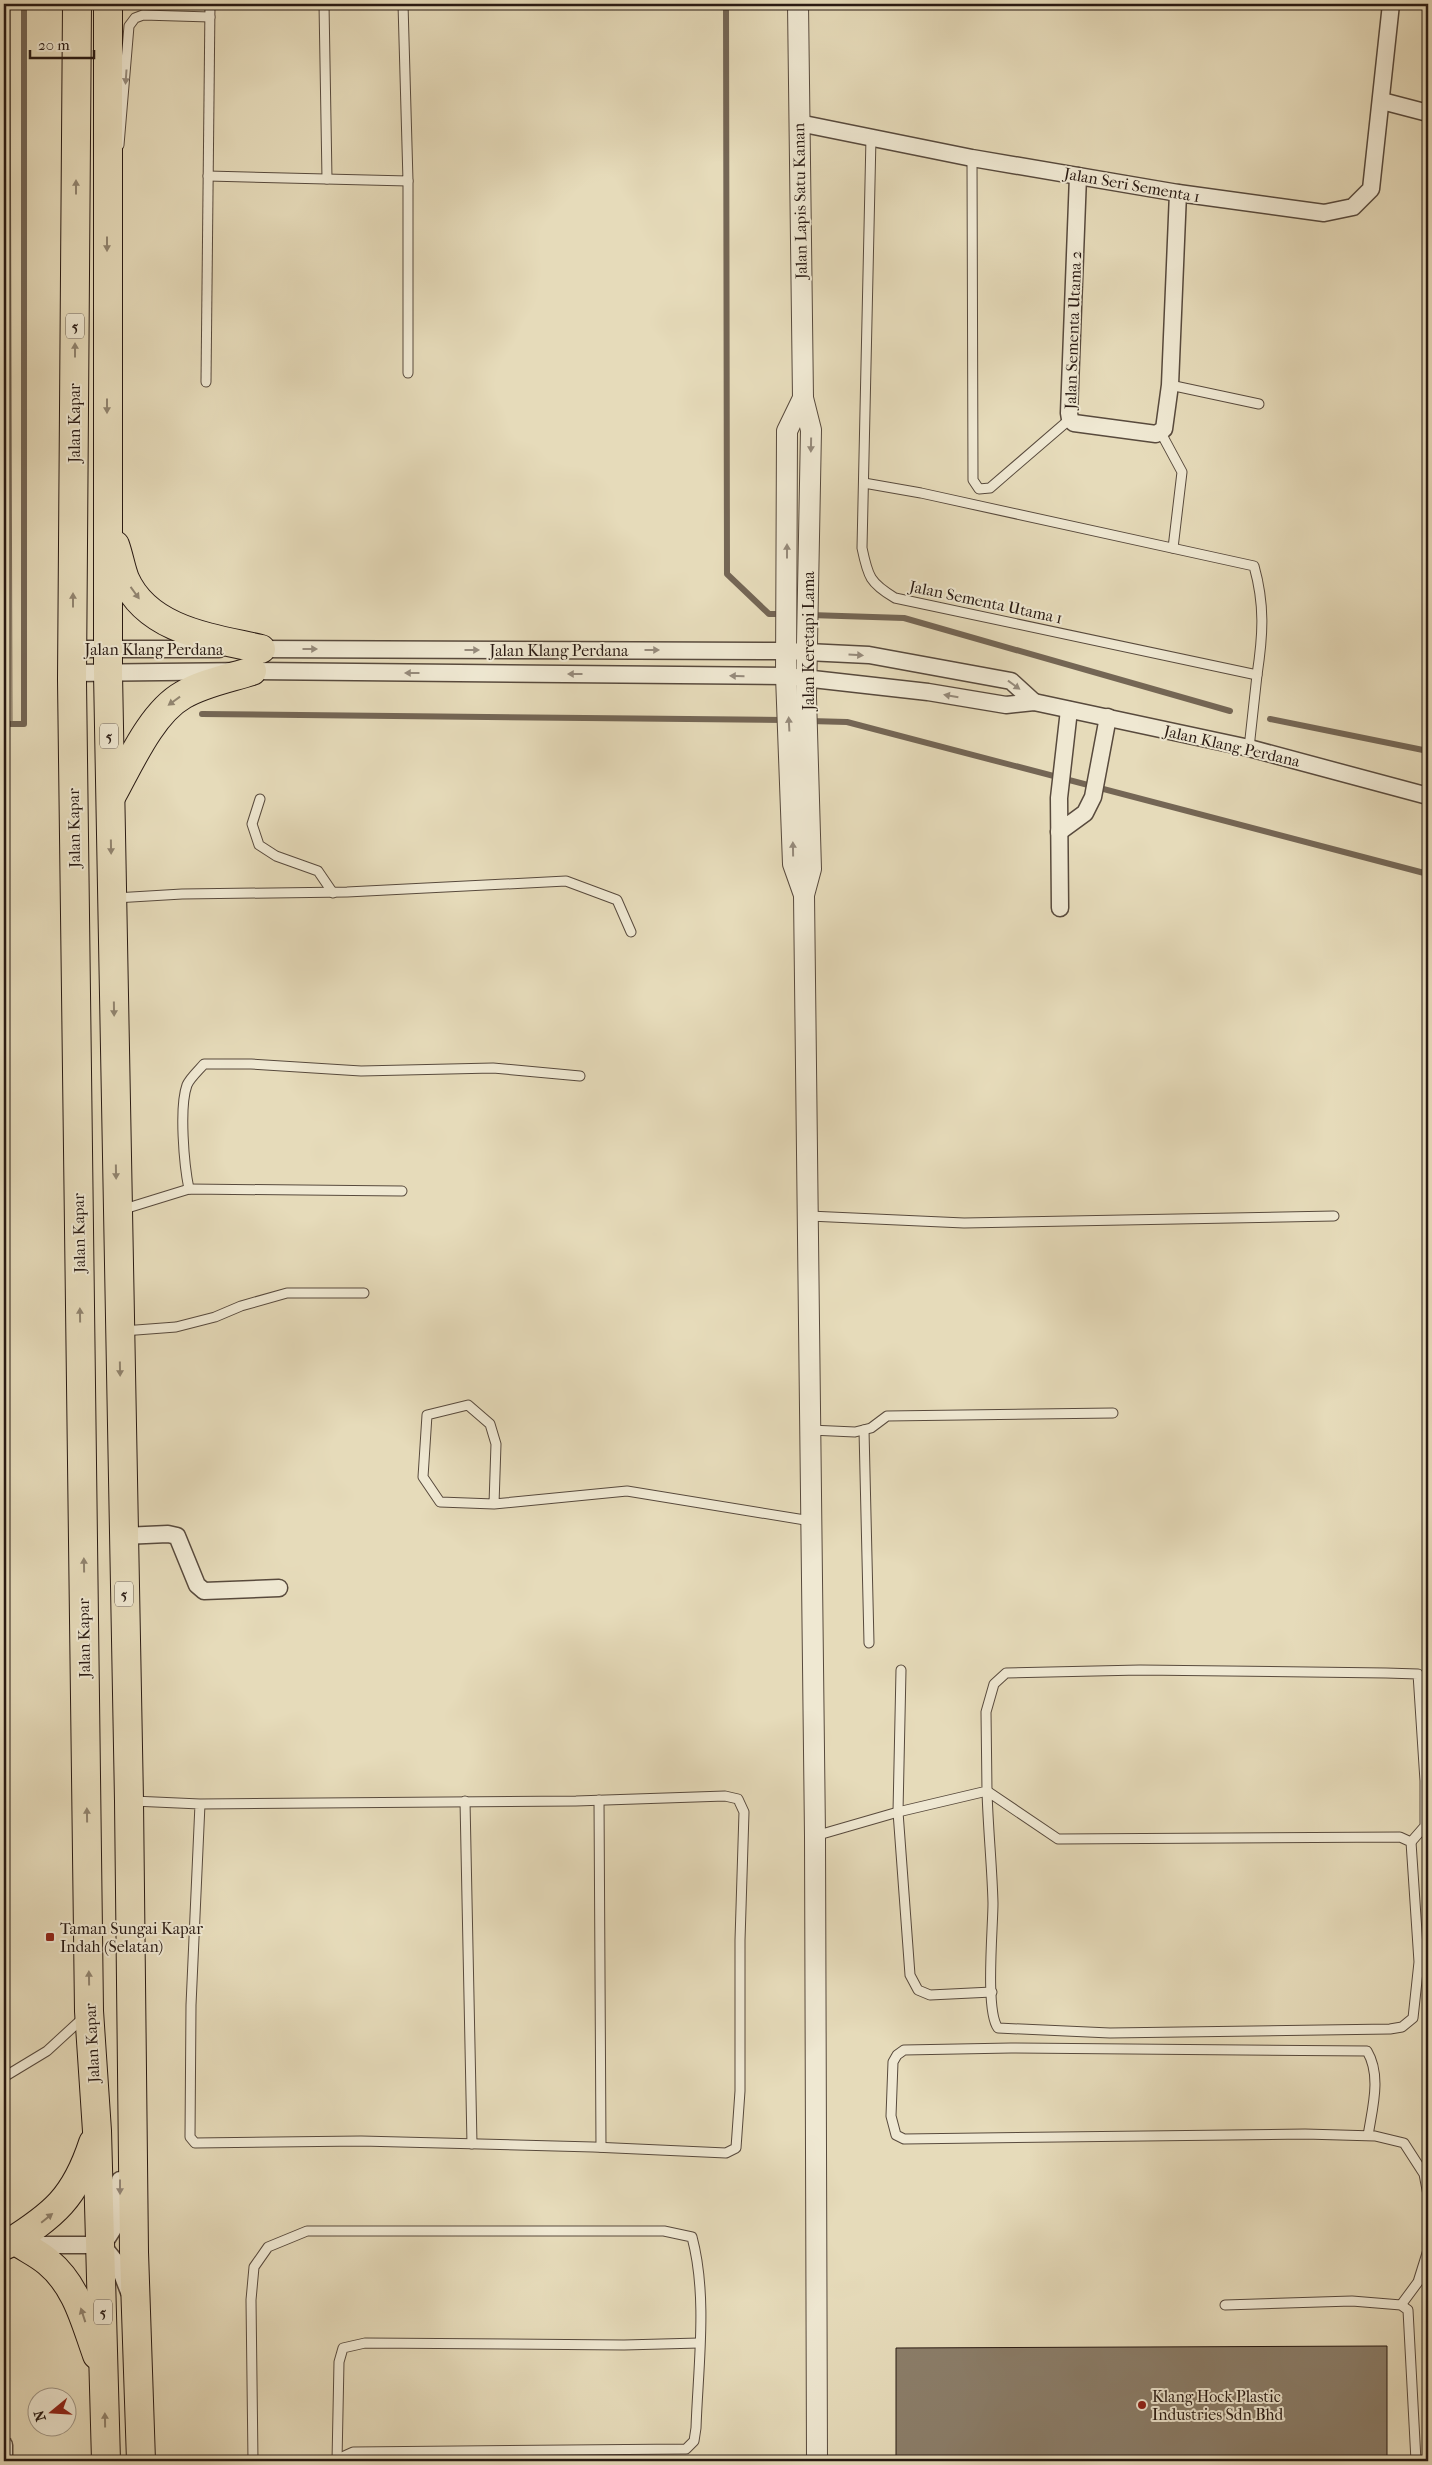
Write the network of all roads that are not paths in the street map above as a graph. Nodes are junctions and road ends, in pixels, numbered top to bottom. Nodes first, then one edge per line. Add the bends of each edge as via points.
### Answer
1 (77, 4) edge
2 (108, 4) edge
3 (210, 4) edge
4 (324, 4) edge
5 (403, 4) edge
6 (798, 4) edge
7 (1391, 4) edge
8 (210, 17) junction
9 (1382, 101) junction
10 (1428, 113) edge
11 (799, 123) junction
12 (871, 137) junction
13 (972, 158) junction
14 (107, 164) junction
15 (208, 176) junction
16 (1078, 176) junction
17 (327, 179) junction
18 (408, 182) junction
19 (1178, 193) junction
20 (408, 373) dead end
21 (206, 382) dead end
22 (1170, 385) junction
23 (803, 398) joint
24 (1259, 404) dead end
25 (1070, 419) junction
26 (1161, 433) junction
27 (864, 483) junction
28 (979, 489) junction
29 (976, 505) junction
30 (107, 515) junction
31 (1173, 548) junction
32 (798, 600) junction
33 (786, 651) junction
34 (807, 652) junction
35 (256, 660) junction
36 (73, 661) junction
37 (108, 661) junction
38 (1256, 674) junction
39 (786, 676) junction
40 (800, 693) junction
41 (1034, 702) junction
42 (1069, 710) junction
43 (1108, 717) junction
44 (1249, 748) junction
45 (1428, 796) edge
46 (110, 798) junction
47 (260, 799) dead end
48 (1060, 832) junction
49 (333, 893) junction
50 (112, 898) junction
51 (1060, 908) dead end
52 (631, 932) dead end
53 (580, 1076) dead end
54 (189, 1189) junction
55 (402, 1191) dead end
56 (117, 1211) junction
57 (809, 1216) junction
58 (1334, 1216) dead end
59 (364, 1293) dead end
60 (119, 1332) junction
61 (1113, 1413) dead end
62 (810, 1430) junction
63 (864, 1430) junction
64 (494, 1504) junction
65 (811, 1521) junction
66 (123, 1536) junction
67 (279, 1588) dead end
68 (869, 1643) dead end
69 (901, 1670) dead end
70 (987, 1791) junction
71 (599, 1800) junction
72 (129, 1801) junction
73 (466, 1801) junction
74 (200, 1804) junction
75 (898, 1812) junction
76 (814, 1836) junction
77 (1411, 1842) junction
78 (992, 1992) junction
79 (89, 2011) junction
80 (131, 2035) junction
81 (6, 2075) edge
82 (97, 2131) junction
83 (1368, 2136) junction
84 (472, 2144) junction
85 (601, 2147) junction
86 (1428, 2195) edge
87 (11, 2245) edge
88 (102, 2245) junction
89 (1428, 2250) edge
90 (1225, 2305) dead end
91 (1402, 2305) junction
92 (698, 2343) junction
93 (104, 2378) junction
94 (140, 2390) junction
95 (4, 2445) edge
96 (4, 2461) edge
97 (106, 2461) edge
98 (141, 2461) edge
99 (253, 2461) edge
100 (336, 2461) edge
101 (817, 2461) edge
102 (1416, 2461) edge

36 -> 1 highway, Jalan Kapar / 5
2 - 14 highway, Jalan Kapar / 5
3 - 8 lane
4 - 17 lane
5 - 18 lane
6 - 11 street, Jalan Lapis Satu Kanan
7 - 9 street, Jalan Seri Sementa 1
8 -> 14 lane via 143,15 134,18 129,26 122,135 118,150
8 - 15 lane
9 - 10 street
9 - 19 street, Jalan Seri Sementa 1 via 1371,189 1353,207 1324,213
11 - 12 street, Jalan Seri Sementa 1
11 - 23 street, Jalan Lapis Satu Kanan
12 - 13 street, Jalan Seri Sementa 1
12 - 27 lane, Jalan Sementa Utama 1
13 - 16 street, Jalan Seri Sementa 1
13 - 28 lane via 973,480
14 -> 30 highway, Jalan Kapar / 5
15 - 17 lane
15 - 21 lane
16 - 19 street, Jalan Seri Sementa 1
16 - 25 street, Jalan Sementa Utama 2
17 - 18 lane
18 - 20 lane
19 - 22 street
22 - 24 lane
22 - 26 street
23 - 32 street, Jalan Keretapi Lama via 787,431
25 - 26 street, Jalan Sementa Utama 2 via 1074,423
25 - 28 lane via 990,488
26 - 31 lane via 1182,472
27 - 29 lane
27 - 38 lane, Jalan Sementa Utama 1 via 862,548 866,570 877,587 895,598
28 - 29 lane
29 - 31 lane
30 -> 35 highway via 125,580 143,604 165,622 208,637
30 - 37 highway, Jalan Kapar / 5
31 - 38 lane via 1254,566 1263,630
32 - 33 street, Jalan Keretapi Lama via 787,630
32 - 34 street, Jalan Keretapi Lama via 807,631
33 - 34 street, Jalan Klang Perdana
35 -> 33 street, Jalan Klang Perdana
33 - 39 street, Jalan Keretapi Lama
34 - 40 street, Jalan Keretapi Lama
34 -> 41 street, Jalan Klang Perdana via 869,655 1011,681
35 - 37 street, Jalan Klang Perdana
35 - 37 street, Jalan Klang Perdana
39 -> 35 street, Jalan Klang Perdana
35 -> 46 highway via 184,694 167,706
36 - 37 street, Jalan Klang Perdana
36 - 37 street, Jalan Klang Perdana
79 -> 36 highway, Jalan Kapar / 5
37 - 46 highway, Jalan Kapar / 5
38 - 44 lane
39 - 40 street, Jalan Keretapi Lama
41 -> 40 street, Jalan Klang Perdana via 1006,705 928,692
40 - 57 street, Jalan Keretapi Lama via 799,747 811,870 804,895
41 - 42 street, Jalan Klang Perdana
42 - 43 street, Jalan Klang Perdana
42 - 48 street via 1060,788
43 - 44 street, Jalan Klang Perdana
43 - 48 street via 1093,797 1085,812
44 - 45 street, Jalan Klang Perdana
46 -> 50 highway, Jalan Kapar / 5
47 - 49 lane via 252,824 259,845 276,856 318,871
48 - 51 street
49 - 50 lane
49 - 52 lane via 566,881 616,900
50 -> 56 highway, Jalan Kapar / 5
53 - 54 lane via 493,1068 360,1071 204,1064 187,1084 184,1109 184,1166
54 - 55 lane
54 - 56 lane
56 - 60 highway, Jalan Kapar / 5
57 - 58 lane via 964,1223
57 - 62 street, Jalan Keretapi Lama
59 - 60 lane via 287,1293 176,1327
60 -> 66 highway, Jalan Kapar / 5
61 - 63 lane via 888,1416
62 - 63 lane
62 - 65 street, Jalan Keretapi Lama
63 - 68 lane
64 - 64 lane via 440,1502 423,1477 426,1415 468,1405 490,1424 496,1444
64 - 65 lane via 627,1492
65 - 76 street, Jalan Keretapi Lama
66 - 67 street via 177,1536 197,1584 204,1591
66 - 72 highway, Jalan Kapar / 5
69 - 75 lane
70 - 75 lane
70 - 77 lane via 1058,1838 1400,1837
70 - 77 lane via 986,1712 994,1684 1006,1673 1150,1670 1418,1674 1425,1826
70 - 78 lane
71 - 73 lane
71 - 85 lane
71 - 85 lane via 725,1796 738,1799 744,1812 740,2091 736,2148 726,2153
72 - 74 lane
72 - 80 highway, Jalan Kapar / 5
73 - 74 lane
73 - 84 lane
74 - 84 lane via 191,2004 190,2137 195,2143 361,2141
75 - 76 lane
75 - 78 lane via 910,1975 918,1990 930,1995
76 - 101 street, Jalan Keretapi Lama
77 - 78 lane via 1419,1962 1413,2018 1402,2028 1110,2032 998,2028 993,2022
79 - 81 lane via 48,2051
79 - 82 highway, Jalan Kapar / 5
80 -> 88 street via 120,2078 120,2214
80 - 94 highway, Jalan Kapar / 5 via 134,2252
87 -> 82 highway via 56,2211 74,2189
82 - 88 highway, Jalan Kapar / 5
83 - 83 lane via 904,2139 896,2135 891,2116 893,2062 896,2055 904,2050 1021,2048 1368,2052 1373,2061 1375,2081
83 - 86 lane via 1404,2143 1424,2174
84 - 85 lane
87 - 88 street
93 -> 87 highway via 70,2288 48,2261
88 - 93 highway, Jalan Kapar / 5
88 - 94 street via 119,2266 128,2289
89 - 91 lane via 1418,2282
90 - 91 lane via 1352,2301
91 - 102 lane via 1408,2310
92 - 99 lane via 699,2265 692,2237 664,2231 307,2230 268,2247 254,2267 251,2300
92 - 100 lane via 696,2428 694,2441 686,2449 353,2452
92 - 100 lane via 366,2343 343,2348 338,2362
97 -> 93 highway, Jalan Kapar / 5
94 - 98 highway, Jalan Kapar / 5
95 - 96 street

